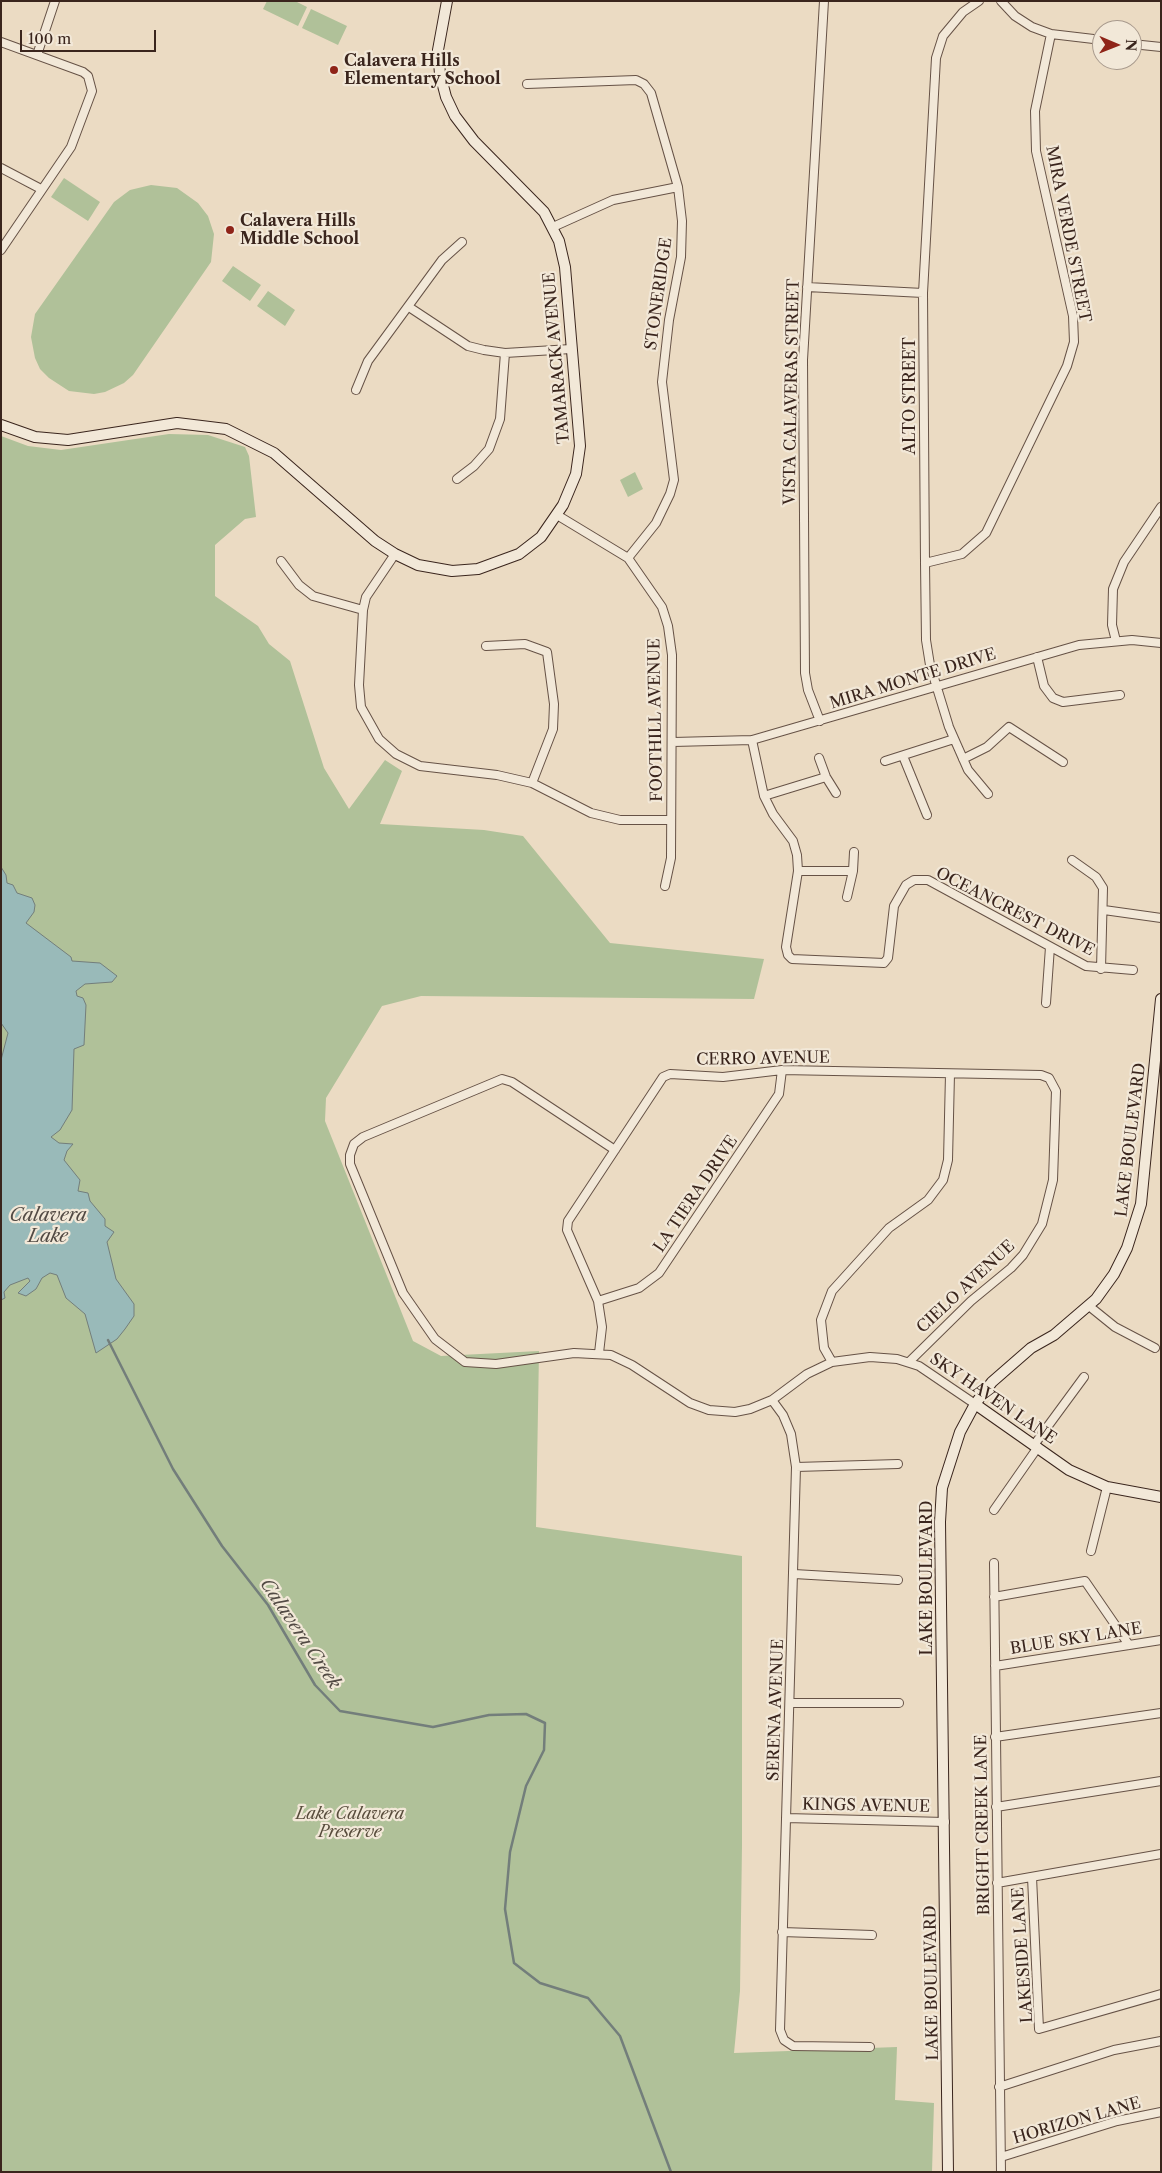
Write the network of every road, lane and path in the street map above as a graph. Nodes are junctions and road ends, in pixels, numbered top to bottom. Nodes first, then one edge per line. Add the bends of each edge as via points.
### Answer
1 (55, 1) edge
2 (447, 1) edge
3 (824, 1) edge
4 (979, 1) edge
5 (1001, 1) edge
6 (1051, 34) junction
7 (1092, 39) edge
8 (1, 42) edge
9 (1142, 45) edge
10 (1161, 47) edge
11 (36, 55) junction
12 (527, 84) dead end
13 (1, 168) edge
14 (678, 186) junction
15 (40, 189) junction
16 (553, 227) junction
17 (462, 242) dead end
18 (1, 250) edge
19 (807, 287) junction
20 (923, 293) junction
21 (409, 307) junction
22 (571, 349) junction
23 (505, 353) junction
24 (356, 390) dead end
25 (1, 425) edge
26 (457, 479) dead end
27 (1161, 507) edge
28 (557, 516) junction
29 (394, 554) junction
30 (628, 558) junction
31 (281, 561) dead end
32 (925, 562) junction
33 (363, 610) junction
34 (1116, 642) junction
35 (1161, 643) edge
36 (486, 646) dead end
37 (1037, 657) junction
38 (937, 686) junction
39 (1120, 695) dead end
40 (820, 721) junction
41 (954, 739) junction
42 (752, 740) junction
43 (673, 742) junction
44 (903, 756) junction
45 (819, 758) dead end
46 (963, 759) junction
47 (885, 760) dead end
48 (1063, 762) dead end
49 (826, 777) junction
50 (532, 783) junction
51 (836, 792) dead end
52 (988, 794) dead end
53 (764, 796) junction
54 (927, 816) dead end
55 (671, 820) junction
56 (854, 852) dead end
57 (1072, 860) dead end
58 (798, 871) junction
59 (853, 871) junction
60 (665, 886) dead end
61 (847, 897) dead end
62 (1104, 910) junction
63 (1161, 918) edge
64 (1050, 948) junction
65 (1101, 969) junction
66 (1133, 970) dead end
67 (1161, 999) edge
68 (1046, 1003) dead end
69 (1159, 1056) edge
70 (782, 1070) junction
71 (950, 1074) junction
72 (1053, 1083) joint
73 (615, 1150) junction
74 (598, 1301) junction
75 (1089, 1306) junction
76 (1155, 1348) dead end
77 (599, 1353) junction
78 (832, 1362) junction
79 (909, 1362) junction
80 (1084, 1377) dead end
81 (772, 1400) junction
82 (975, 1404) junction
83 (1036, 1446) junction
84 (898, 1464) dead end
85 (796, 1467) junction
86 (1107, 1487) junction
87 (1161, 1497) edge
88 (994, 1510) dead end
89 (1091, 1551) dead end
90 (994, 1563) dead end
91 (794, 1574) junction
92 (898, 1580) dead end
93 (994, 1597) junction
94 (1161, 1640) edge
95 (1129, 1645) junction
96 (995, 1666) junction
97 (791, 1703) junction
98 (899, 1703) dead end
99 (1161, 1713) edge
100 (995, 1737) junction
101 (1161, 1781) edge
102 (996, 1807) junction
103 (786, 1818) junction
104 (945, 1822) junction
105 (1161, 1854) edge
106 (1032, 1877) junction
107 (997, 1883) junction
108 (782, 1932) junction
109 (872, 1935) dead end
110 (1161, 1994) edge
111 (1161, 2040) edge
112 (870, 2047) dead end
113 (1000, 2087) junction
114 (1161, 2112) edge
115 (1000, 2157) junction
116 (948, 2172) edge
117 (1001, 2172) edge

1 - 11 street
2 - 16 street, TAMARACK AVENUE via 439,58 442,81 455,116 544,212
3 - 19 street, VISTA CALAVERAS STREET
4 - 20 street, ALTO STREET via 963,12 943,36 936,58
5 - 6 street via 1015,16
6 - 7 street
6 - 32 street, MIRA VERDE STREET via 1035,111 1036,151 1073,316 1074,342 1068,366 986,534 962,554
8 - 11 street
9 - 10 street
11 - 15 street via 83,72 88,76 92,91 71,147
12 - 14 street, STONERIDGE via 636,80 644,84 651,94
13 - 15 street
14 - 16 street via 613,200
14 - 30 street, STONERIDGE via 682,221 680,257 662,382 674,480 656,523
15 - 18 street
16 - 22 street, TAMARACK AVENUE via 565,267
17 - 21 street via 442,260
19 - 20 street
19 - 40 street, VISTA CALAVERAS STREET via 803,360 805,673
20 - 32 street, ALTO STREET
21 - 23 street via 468,346
21 - 24 street via 368,362
22 - 23 street
22 - 28 street, TAMARACK AVENUE via 580,446 576,474
23 - 26 street via 500,420 489,449
25 - 29 street, TAMARACK AVENUE via 34,438 68,440 177,423 226,429 274,453
27 - 34 street via 1124,562 1113,589 1112,625
28 - 29 street, TAMARACK AVENUE via 541,537 519,554 478,569 452,571 418,565
28 - 30 street, FOOTHILL AVENUE
29 - 33 street via 366,597
30 - 43 street, FOOTHILL AVENUE via 662,607 668,626 672,655
31 - 33 street via 299,585 313,596
32 - 38 street, ALTO STREET via 926,640
33 - 50 street via 361,707 379,739 396,754 420,766 497,775
34 - 35 street, MIRA MONTE DRIVE
34 - 37 street, MIRA MONTE DRIVE via 1079,645
36 - 50 street via 525,644 547,652 554,704 552,729
37 - 38 street, MIRA MONTE DRIVE
37 - 39 street via 1044,686 1053,698 1063,702
38 - 40 street, MIRA MONTE DRIVE
38 - 41 street, ALTO STREET
40 - 42 street, MIRA MONTE DRIVE
41 - 44 street
41 - 46 street, ALTO STREET
42 - 43 street, MIRA MONTE DRIVE
42 - 53 street
43 - 55 street, FOOTHILL AVENUE
44 - 47 street
44 - 54 street
45 - 49 street
46 - 48 street via 987,747 1009,727
46 - 52 street, ALTO STREET
49 - 51 street
49 - 53 street
50 - 55 street via 591,812 620,820
53 - 58 street via 793,841
55 - 60 street, FOOTHILL AVENUE via 671,858
56 - 59 street
57 - 62 street via 1096,877 1103,888
58 - 59 street
58 - 64 street, OCEANCREST DRIVE via 786,947 792,958 884,963 894,906 906,885 914,880 928,880
59 - 61 street
62 - 63 street
62 - 65 street
64 - 65 street, OCEANCREST DRIVE via 1086,966
64 - 68 street
65 - 66 street, OCEANCREST DRIVE
67 - 69 street, LAKE BOULEVARD
69 - 75 street, LAKE BOULEVARD via 1145,1177 1136,1223 1114,1274
70 - 71 street, CERRO AVENUE
70 - 73 street, CERRO AVENUE via 723,1076 670,1074 663,1077
70 - 74 street, LA TIERA DRIVE via 779,1094 659,1273 640,1288
71 - 72 street, CERRO AVENUE via 1041,1075
71 - 78 street via 948,1160 943,1180 928,1200 889,1228 832,1291 822,1320 824,1348
72 - 79 street, CIELO AVENUE via 1056,1091 1053,1180 1042,1224 1011,1268 964,1307
73 - 74 street, CERRO AVENUE via 568,1221 567,1230
73 - 77 street, SKY HAVEN LANE via 502,1078 363,1137 354,1144 350,1155 350,1164 402,1293 435,1339 465,1362 496,1364 574,1353
74 - 77 street, CERRO AVENUE via 602,1327
75 - 76 street via 1115,1327
75 - 82 street, LAKE BOULEVARD via 1054,1335 1031,1348 992,1382
77 - 81 street, SKY HAVEN LANE via 632,1365 690,1402 709,1410 735,1412
78 - 79 street, SKY HAVEN LANE via 870,1357
78 - 81 street, SKY HAVEN LANE via 807,1374
79 - 82 street, SKY HAVEN LANE
80 - 83 street
81 - 85 street, SERENA AVENUE via 791,1434
82 - 83 street, SKY HAVEN LANE
82 - 104 street, LAKE BOULEVARD via 950,1458 941,1502
83 - 86 street, SKY HAVEN LANE via 1070,1470
83 - 88 street
84 - 85 street
85 - 91 street, SERENA AVENUE
86 - 87 street, SKY HAVEN LANE
86 - 89 street
90 - 93 street, BRIGHT CREEK LANE
91 - 92 street
91 - 97 street, SERENA AVENUE
93 - 95 street via 1085,1581
93 - 96 street, BRIGHT CREEK LANE
94 - 95 street, BLUE SKY LANE
95 - 96 street, BLUE SKY LANE
96 - 100 street, BRIGHT CREEK LANE
97 - 98 street
97 - 103 street, SERENA AVENUE
99 - 100 street
100 - 102 street, BRIGHT CREEK LANE
101 - 102 street
102 - 107 street, BRIGHT CREEK LANE
103 - 104 street, KINGS AVENUE
103 - 108 street, SERENA AVENUE
104 - 116 street, LAKE BOULEVARD
105 - 106 street
106 - 107 street
106 - 110 street, LAKESIDE LANE via 1040,2029
107 - 113 street, BRIGHT CREEK LANE
108 - 109 street
108 - 112 street, SERENA AVENUE via 780,2025 784,2040 793,2046
111 - 113 street via 1114,2050
113 - 115 street, BRIGHT CREEK LANE
114 - 115 street, HORIZON LANE via 1118,2121
115 - 117 street, BRIGHT CREEK LANE

